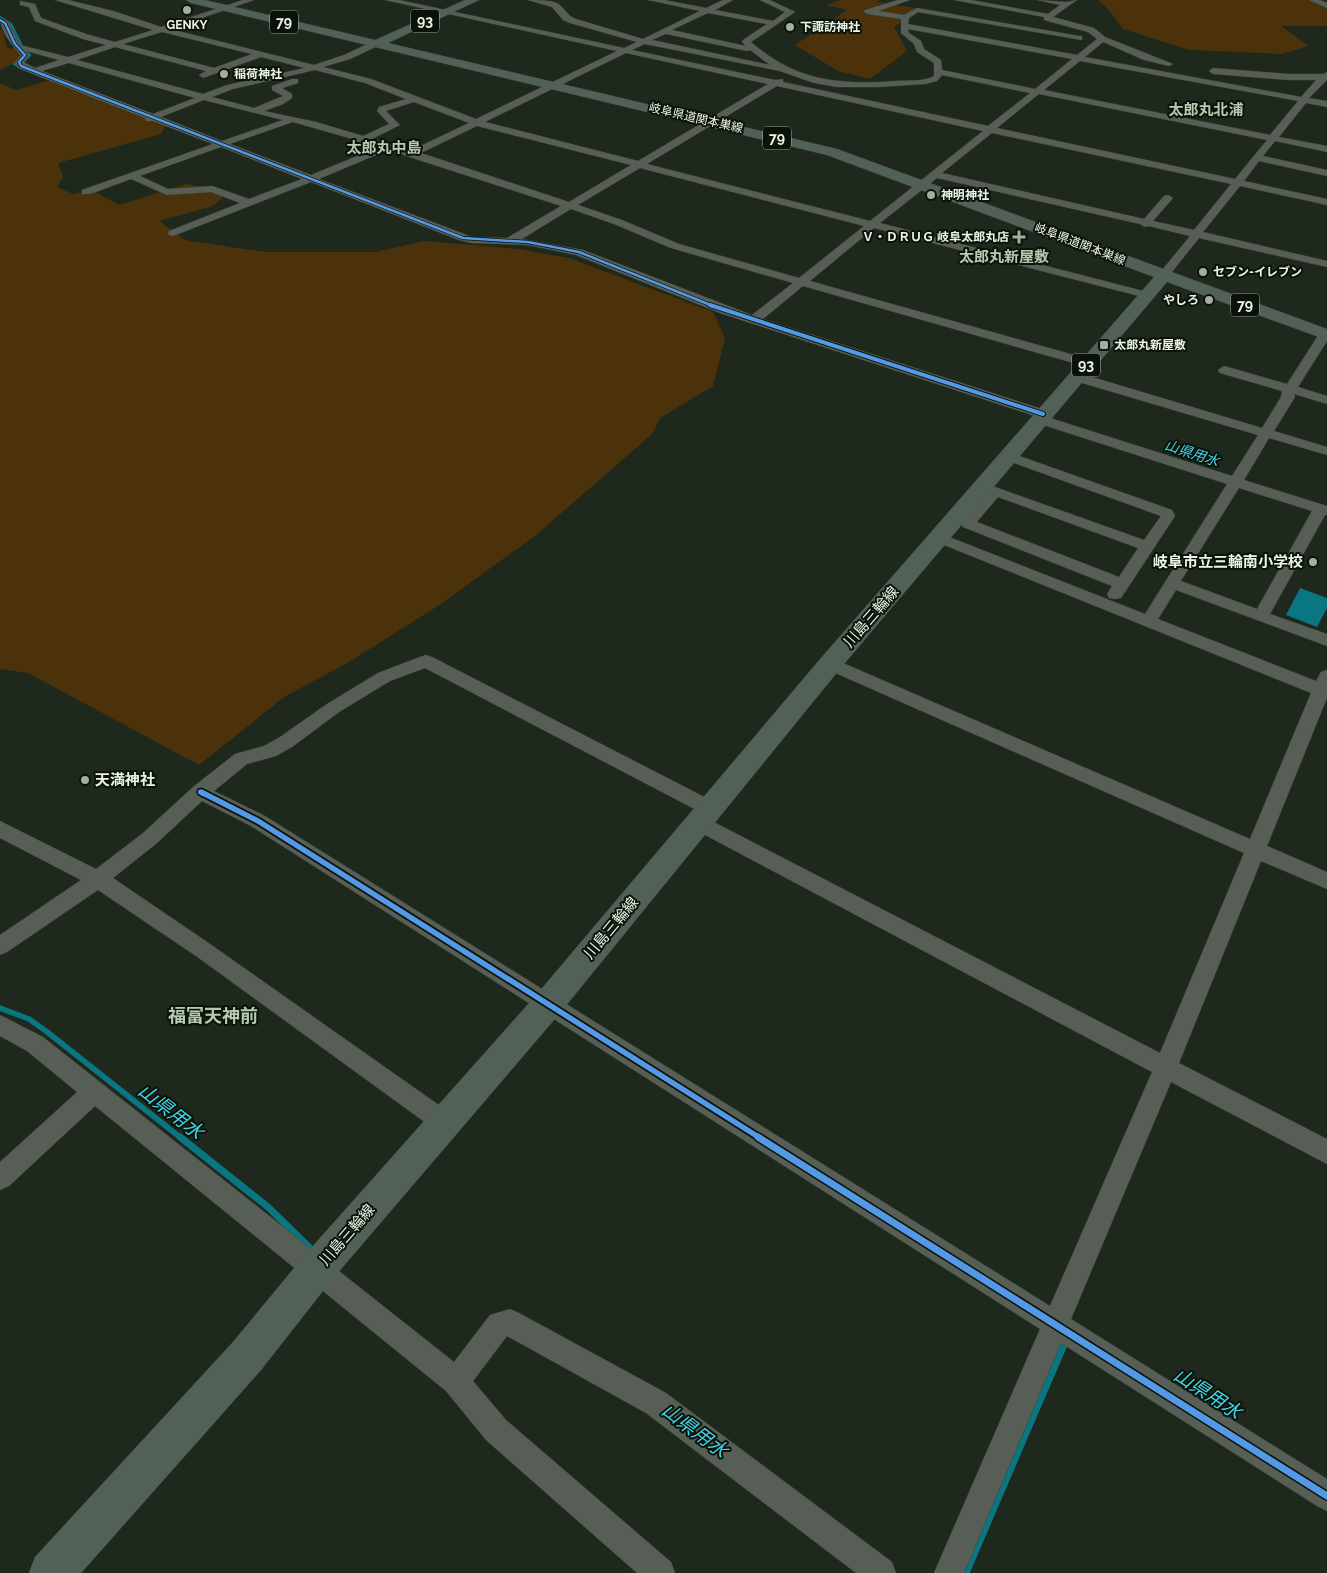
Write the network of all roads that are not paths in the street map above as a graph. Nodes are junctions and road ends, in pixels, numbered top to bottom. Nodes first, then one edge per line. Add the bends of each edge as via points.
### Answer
1 (33, 0) edge
2 (59, 0) edge
3 (191, 0) edge
4 (250, 0) edge
5 (389, 0) edge
6 (474, 0) edge
7 (532, 0) edge
8 (652, 0) edge
9 (729, 0) edge
10 (764, 0) edge
11 (906, 0) edge
12 (958, 0) edge
13 (998, 0) edge
14 (1041, 0) edge
15 (1313, 0) edge
16 (1069, 2) edge
17 (1327, 6) edge
18 (225, 8) junction
19 (707, 10) junction
20 (1058, 10) junction
21 (446, 12) junction
22 (945, 15) junction
23 (1048, 17) junction
24 (0, 20) edge
25 (905, 22) junction
26 (772, 23) junction
27 (589, 26) junction
28 (162, 29) junction
29 (664, 32) junction
30 (562, 38) junction
31 (1100, 40) junction
32 (644, 42) junction
33 (377, 43) junction
34 (115, 45) junction
35 (19, 47) junction
36 (746, 49) dead end
37 (624, 51) junction
38 (261, 54) junction
39 (1078, 58) junction
40 (69, 60) junction
41 (1177, 65) dead end
42 (314, 68) junction
43 (1205, 70) dead end
44 (35, 71) junction
45 (215, 71) junction
46 (783, 71) junction
47 (939, 72) junction
48 (792, 74) junction
49 (287, 75) junction
50 (1326, 77) edge
51 (139, 79) junction
52 (776, 84) junction
53 (555, 85) junction
54 (230, 87) junction
55 (112, 89) dead end
56 (1036, 91) junction
57 (204, 98) junction
58 (415, 99) junction
59 (1304, 100) junction
60 (1327, 104) edge
61 (253, 111) junction
62 (151, 118) junction
63 (293, 119) junction
64 (711, 122) junction
65 (477, 123) junction
66 (174, 130) dead end
67 (990, 130) junction
68 (1274, 138) junction
69 (361, 140) junction
70 (218, 145) junction
71 (386, 147) junction
72 (1327, 149) edge
73 (412, 154) junction
74 (1258, 158) junction
75 (640, 164) junction
76 (1327, 173) edge
77 (934, 174) junction
78 (131, 176) junction
79 (308, 180) junction
80 (1238, 183) junction
81 (922, 184) junction
82 (1170, 185) junction
83 (86, 192) dead end
84 (1327, 202) edge
85 (249, 203) junction
86 (570, 206) junction
87 (872, 224) junction
88 (1145, 224) junction
89 (173, 233) dead end
90 (1197, 236) junction
91 (510, 241) junction
92 (1327, 264) edge
93 (1164, 275) junction
94 (803, 282) junction
95 (1147, 295) junction
96 (754, 320) junction
97 (1326, 335) edge
98 (1082, 370) junction
99 (1224, 370) dead end
100 (1290, 389) junction
101 (1327, 400) edge
102 (1041, 417) junction
103 (1266, 432) junction
104 (1327, 451) edge
105 (1008, 456) junction
106 (1236, 479) junction
107 (1324, 510) edge
108 (939, 538) junction
109 (1147, 546) junction
110 (1172, 583) junction
111 (1122, 584) junction
112 (1107, 605) junction
113 (1261, 616) junction
114 (1148, 622) junction
115 (1327, 640) edge
116 (830, 664) junction
117 (1325, 685) edge
118 (200, 792) junction
119 (705, 816) junction
120 (0, 829) edge
121 (1256, 850) junction
122 (98, 879) junction
123 (1327, 881) edge
124 (0, 946) edge
125 (549, 1003) junction
126 (0, 1025) edge
127 (1165, 1068) junction
128 (94, 1092) junction
129 (445, 1122) junction
130 (1327, 1152) edge
131 (0, 1178) edge
132 (317, 1269) junction
133 (1056, 1324) junction
134 (456, 1381) junction
135 (1327, 1496) edge
136 (51, 1573) edge
137 (660, 1573) edge
138 (881, 1573) edge
139 (949, 1573) edge

1 - 34 street via 19,4 32,6 38,19
2 - 28 street
3 - 18 main road, 岐阜県道関本巣線 / 79
4 - 18 street
5 - 21 street
6 - 21 main road, 93
7 - 27 street via 555,5 566,18
8 - 19 street
9 - 19 street
10 - 26 street via 791,12
11 - 25 street via 868,12
12 - 23 street
13 - 20 street
14 - 16 street
15 - 17 street
16 - 20 street
18 - 28 street
18 - 33 main road, 岐阜県道関本巣線 / 79
19 - 26 street
19 - 29 street
20 - 23 street
21 - 30 street
21 - 33 main road, 93
22 - 23 street via 957,8 1037,22
22 - 25 street via 917,10
22 - 31 street
23 - 31 street via 1091,30
24 - 35 street
25 - 39 street
25 - 47 street via 904,35 938,62
26 - 46 street via 746,42
27 - 30 street
27 - 32 street
28 - 34 street
28 - 38 street
29 - 32 street
29 - 36 street
30 - 37 street
31 - 39 street
31 - 41 street via 1146,58
32 - 37 street
32 - 46 street
33 - 42 street
33 - 53 main road, 岐阜県道関本巣線 / 79
34 - 40 street
34 - 45 street
35 - 40 street
35 - 44 street via 25,55 19,64
37 - 52 street
37 - 53 street
38 - 42 street
38 - 45 street
39 - 56 street
39 - 59 street
40 - 44 street
40 - 51 street
42 - 49 street
42 - 58 street via 368,81
43 - 50 street
44 - 62 street
45 - 54 street via 201,76
46 - 48 street
47 - 48 street via 935,79 878,85 827,84
47 - 56 street
48 - 52 street
49 - 54 street
49 - 61 street via 300,79 275,88 289,96
50 - 59 street
51 - 55 street
51 - 57 street
52 - 64 street
52 - 67 street
53 - 64 main road, 岐阜県道関本巣線 / 79
53 - 65 street
54 - 57 street
56 - 67 street
56 - 68 street
57 - 61 street
57 - 62 street
58 - 65 street
58 - 69 street via 382,109 395,125
59 - 60 street
59 - 68 street
61 - 63 street
62 - 70 street
63 - 69 street
63 - 70 street
64 - 75 street
64 - 81 main road, 岐阜県道関本巣線 / 79 via 832,152
65 - 73 street
65 - 75 street
66 - 70 street
67 - 77 street
67 - 82 street
68 - 72 street
68 - 74 street
69 - 71 street
70 - 78 street
70 - 79 street
71 - 73 street
71 - 79 street
73 - 86 street
74 - 76 street
74 - 80 street
75 - 86 street
75 - 87 street
77 - 81 street
77 - 88 street
78 - 83 street
78 - 85 street via 168,192 212,189
79 - 85 street
79 - 91 street via 463,238
80 - 82 street
80 - 84 street
80 - 90 street
81 - 87 street
81 - 93 main road, 岐阜県道関本巣線 / 79
82 - 88 street
85 - 89 street
86 - 91 street
86 - 94 street via 675,246
87 - 94 street
87 - 95 street
88 - 90 street
90 - 92 street
90 - 93 street
91 - 96 street via 594,256 696,300
93 - 95 main road, 川島三輪線 / 93
93 - 97 main road, 岐阜県道関本巣線 / 79
94 - 96 street
94 - 98 street
95 - 98 main road, 川島三輪線 / 93
96 - 102 street
97 - 100 street
98 - 102 main road, 川島三輪線 / 93
98 - 103 street
99 - 100 street
100 - 101 street
100 - 103 street
102 - 105 main road, 川島三輪線 / 93
102 - 106 street
103 - 104 street
103 - 106 street
105 - 108 main road, 川島三輪線 / 93
105 - 109 street via 1167,513
106 - 107 street
106 - 110 street
107 - 113 street
108 - 112 street
108 - 116 main road, 川島三輪線 / 93
109 - 111 street
109 - 111 street via 995,491 968,524
110 - 113 street
110 - 114 street
111 - 112 street
112 - 114 street
113 - 115 street
114 - 117 street
116 - 119 main road, 川島三輪線 / 93
116 - 121 street
117 - 121 street
118 - 119 street via 241,759 270,751 384,677 426,661
118 - 122 street via 150,838
118 - 125 street via 258,821
119 - 125 main road, 川島三輪線 / 93
119 - 127 street
120 - 122 street
121 - 123 street
121 - 127 street
122 - 124 street
122 - 129 street via 204,950
125 - 129 main road, 川島三輪線 / 93
125 - 133 street
126 - 128 street via 35,1044
127 - 130 street
127 - 133 street
128 - 131 street
128 - 132 street
129 - 132 main road, 川島三輪線 / 93
132 - 134 street
132 - 136 main road, 川島三輪線 / 93 via 247,1356
133 - 135 street
133 - 139 street
134 - 137 street via 496,1430
134 - 138 street via 499,1324 510,1322 656,1402

